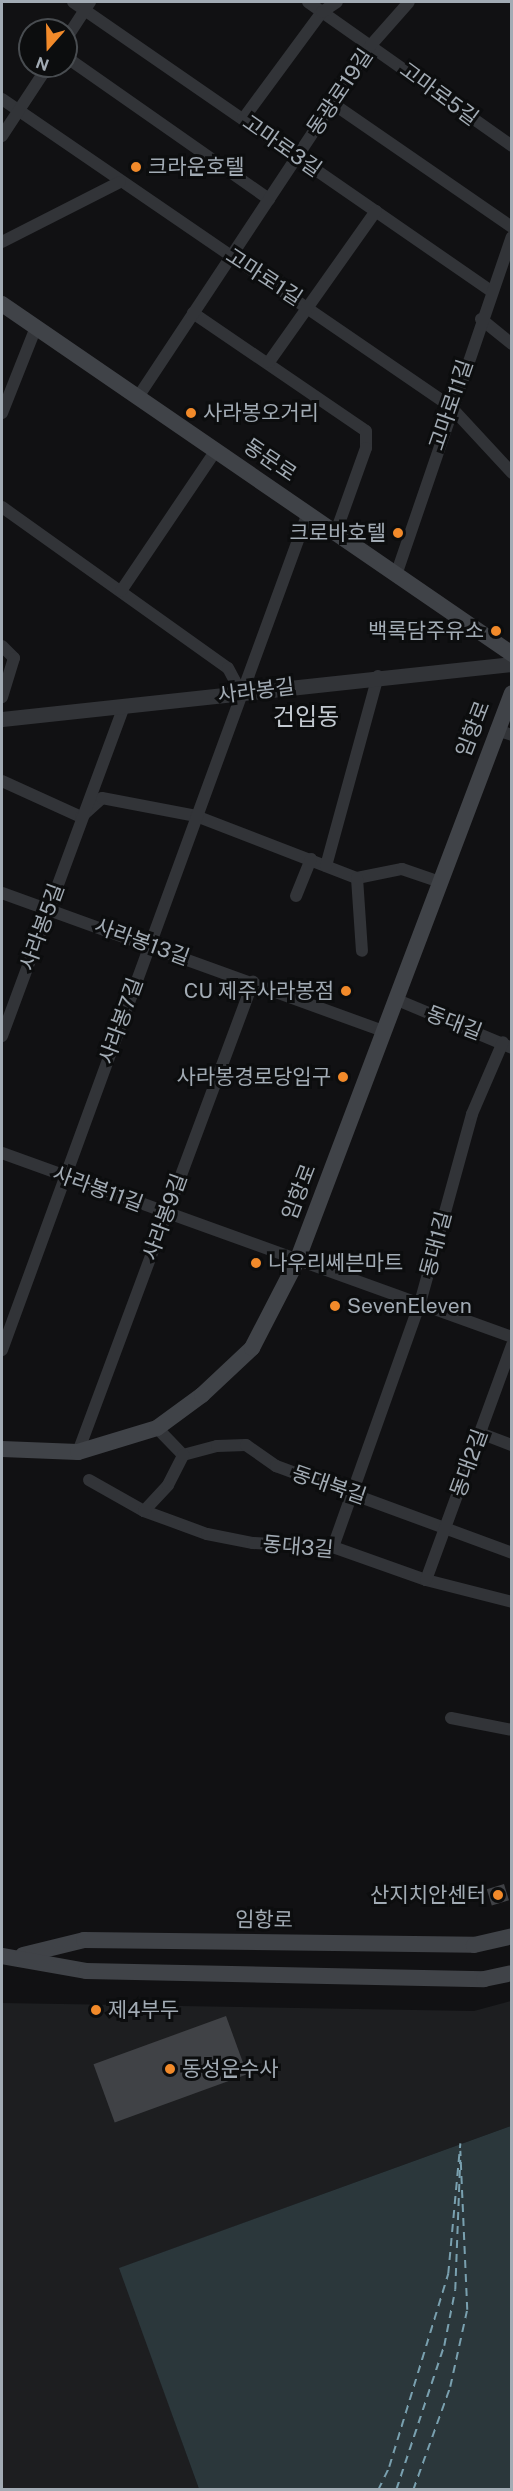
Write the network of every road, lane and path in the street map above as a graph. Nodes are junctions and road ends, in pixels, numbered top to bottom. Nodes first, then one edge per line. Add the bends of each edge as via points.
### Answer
1 (73, 2) edge
2 (308, 2) edge
3 (337, 2) edge
4 (409, 2) edge
5 (87, 5) edge
6 (322, 12) junction
7 (78, 20) edge
8 (371, 45) junction
9 (78, 65) edge
10 (40, 78) edge
11 (2, 99) edge
12 (332, 103) junction
13 (19, 111) junction
14 (243, 119) junction
15 (2, 136) edge
16 (512, 146) edge
17 (296, 156) junction
18 (120, 182) junction
19 (269, 199) junction
20 (376, 212) junction
21 (512, 227) edge
22 (512, 237) edge
23 (2, 242) edge
24 (230, 255) junction
25 (491, 291) junction
26 (2, 304) edge
27 (311, 307) junction
28 (193, 312) junction
29 (481, 319) junction
30 (36, 327) junction
31 (512, 344) edge
32 (269, 362) junction
33 (138, 397) junction
34 (450, 406) junction
35 (2, 413) edge
36 (216, 450) junction
37 (512, 473) edge
38 (2, 507) edge
39 (308, 513) junction
40 (336, 532) junction
41 (396, 575) junction
42 (121, 591) junction
43 (2, 646) edge
44 (512, 654) edge
45 (512, 664) edge
46 (378, 676) junction
47 (241, 692) junction
48 (512, 693) edge
49 (2, 697) edge
50 (123, 706) junction
51 (2, 719) edge
52 (504, 733) edge
53 (2, 781) edge
54 (196, 816) junction
55 (81, 817) junction
56 (311, 859) junction
57 (326, 866) junction
58 (357, 878) junction
59 (439, 882) junction
60 (2, 893) edge
61 (296, 897) dead end
62 (48, 909) junction
63 (149, 945) junction
64 (362, 951) dead end
65 (253, 982) junction
66 (395, 999) junction
67 (383, 1031) junction
68 (2, 1036) edge
69 (507, 1045) edge
70 (2, 1154) edge
71 (64, 1177) junction
72 (167, 1213) junction
73 (297, 1261) junction
74 (420, 1303) junction
75 (512, 1337) edge
76 (512, 1345) edge
77 (2, 1350) edge
78 (157, 1428) junction
79 (480, 1433) junction
80 (512, 1445) edge
81 (2, 1449) edge
82 (78, 1452) junction
83 (183, 1455) junction
84 (90, 1480) dead end
85 (353, 1492) junction
86 (144, 1511) junction
87 (445, 1529) junction
88 (333, 1547) junction
89 (512, 1553) edge
90 (426, 1580) junction
91 (512, 1602) edge
92 (451, 1718) dead end
93 (512, 1730) edge
94 (512, 1936) edge
95 (9, 1956) edge
96 (512, 1973) edge

1 - 5 street, 고마로3길
2 - 6 street, 고마로5길
3 - 6 street
4 - 8 street, 동광로19길
5 - 7 street
5 - 14 street, 고마로3길
6 - 8 street, 고마로5길
6 - 14 street
8 - 12 street, 동광로19길
8 - 16 street, 고마로5길
9 - 19 street
10 - 13 street
11 - 13 street, 고마로1길
12 - 17 street, 동광로19길
12 - 21 street
13 - 15 street
13 - 18 street, 고마로1길
14 - 17 street, 고마로3길
17 - 19 street, 동광로19길
17 - 20 street, 고마로3길
18 - 23 street
18 - 24 street, 고마로1길
19 - 24 street, 동광로19길
20 - 25 street, 고마로3길
20 - 27 street
22 - 25 street, 고마로11길
24 - 27 street, 고마로1길
24 - 28 street, 동광로19길
25 - 29 street, 고마로11길
26 - 30 main road, 동문로
27 - 32 street
27 - 34 street, 고마로1길
28 - 32 street
28 - 33 street, 동광로19길
29 - 31 street
29 - 34 street, 고마로11길
30 - 33 main road, 동문로
30 - 35 street
32 - 40 street via 366,431 366,448
33 - 36 main road, 동문로
34 - 37 street, 고마로1길
34 - 41 street, 고마로11길
36 - 39 main road, 동문로
36 - 42 street
38 - 42 street
39 - 40 main road, 동문로
39 - 47 street, 사라봉7길
40 - 41 main road, 동문로
41 - 44 main road, 동문로
42 - 47 street via 228,668
43 - 49 street via 15,658
45 - 46 street, 사라봉길
46 - 47 street, 사라봉길
46 - 57 street
47 - 50 street, 사라봉길
47 - 54 street, 사라봉7길
48 - 52 main road, 임항로
50 - 51 street, 사라봉길
50 - 55 street, 사라봉5길
52 - 59 main road, 임항로
53 - 55 street
54 - 55 street via 102,798
54 - 56 street
54 - 63 street, 사라봉7길
55 - 62 street, 사라봉5길
56 - 57 street
56 - 61 street
57 - 58 street
58 - 59 street via 402,869
58 - 64 street
59 - 66 main road, 임항로
60 - 62 street, 사라봉13길
62 - 63 street, 사라봉13길
62 - 68 street, 사라봉5길
63 - 65 street, 사라봉13길
63 - 71 street, 사라봉7길
65 - 67 street, 사라봉13길
65 - 72 street, 사라봉9길
66 - 67 main road, 임항로
66 - 69 street, 동대길
67 - 73 main road, 임항로
69 - 74 street, 동대1길 via 472,1114
70 - 71 street, 사라봉11길
71 - 72 street, 사라봉11길
71 - 77 street, 사라봉7길
72 - 73 street, 사라봉11길
72 - 82 street, 사라봉9길
73 - 74 street, 사라봉11길
73 - 78 main road, 임항로 via 252,1348 202,1395
74 - 75 street, 사라봉11길
74 - 85 street, 동대1길
76 - 79 street, 동대2길
78 - 82 main road, 임항로
78 - 83 street
79 - 80 street
79 - 87 street, 동대2길
81 - 82 main road, 임항로
83 - 85 street, 동대북길 via 217,1446 246,1445 276,1466
83 - 86 street via 168,1485
84 - 86 street, 동대3길
85 - 87 street, 동대북길
85 - 88 street, 동대1길
86 - 88 street, 동대3길 via 207,1534 253,1544
87 - 89 street, 동대북길
87 - 90 street, 동대2길
88 - 90 street, 동대3길
90 - 91 street, 동대3길
92 - 93 street
94 - 95 main road, 임항로 via 474,1945 84,1940
95 - 96 main road, 임항로 via 86,1971 484,1979

